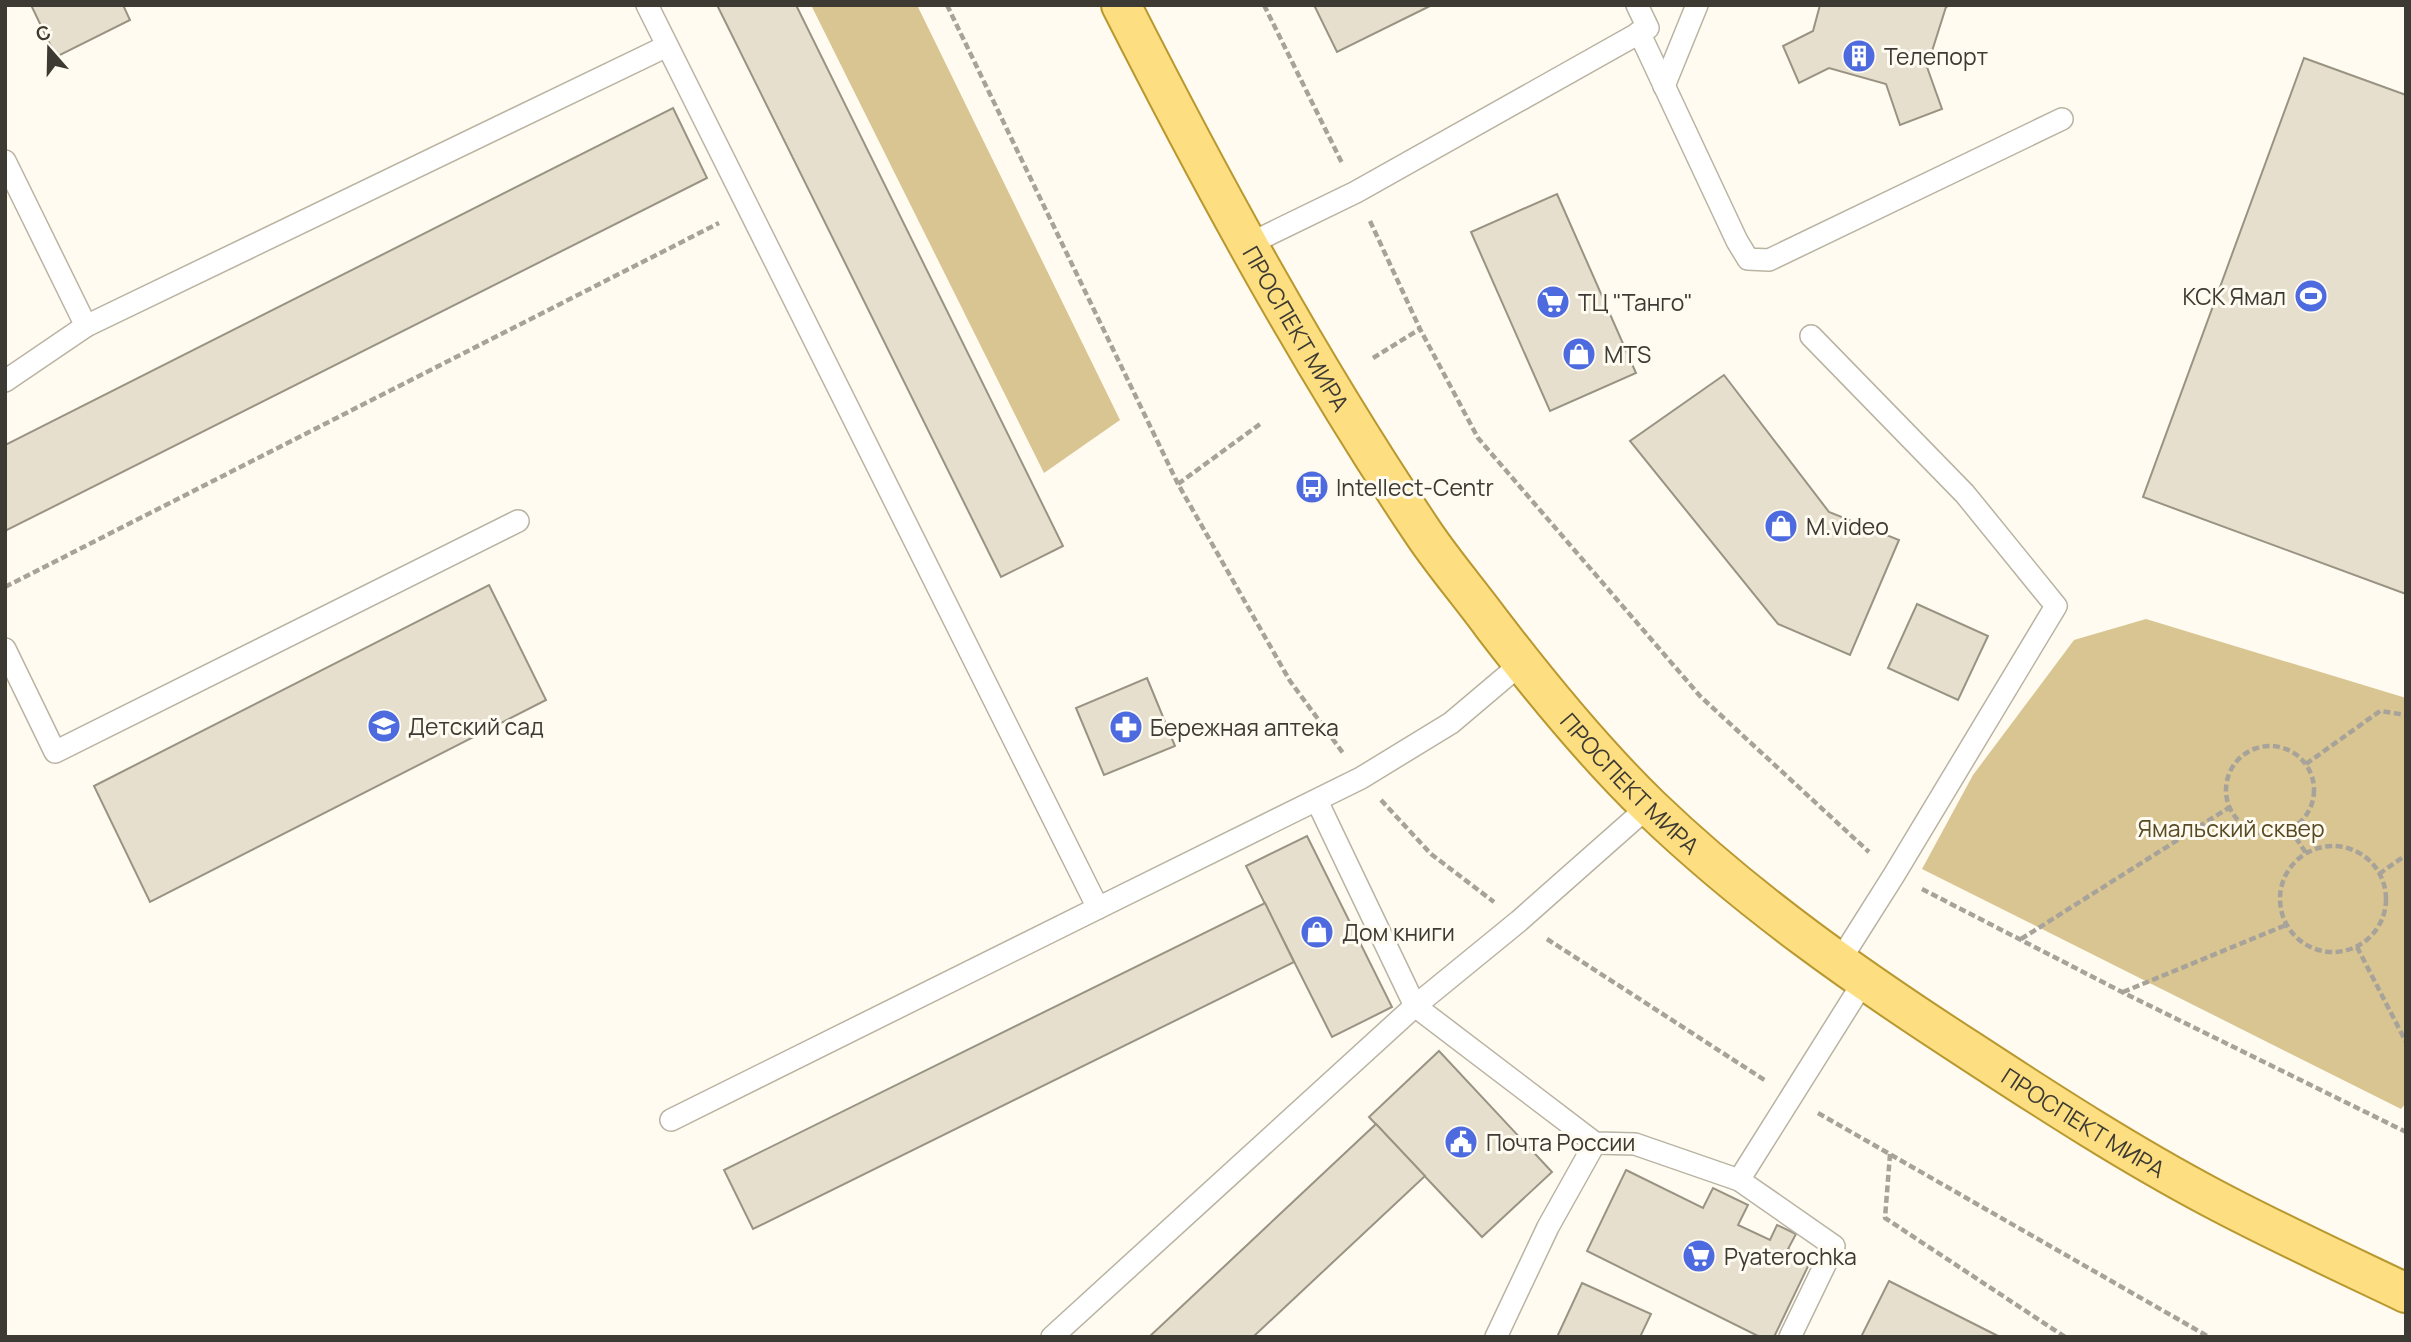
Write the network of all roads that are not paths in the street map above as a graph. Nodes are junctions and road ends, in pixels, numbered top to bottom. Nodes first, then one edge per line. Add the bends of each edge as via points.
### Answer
1 (647, 5) edge
2 (1121, 5) edge
3 (1637, 5) edge
4 (1697, 5) edge
5 (1639, 32) junction
6 (667, 46) junction
7 (1664, 86) junction
8 (2062, 119) dead end
9 (5, 161) edge
10 (1249, 244) junction
11 (86, 326) junction
12 (1811, 336) dead end
13 (5, 381) edge
14 (518, 521) dead end
15 (5, 649) edge
16 (1522, 663) junction
17 (1317, 801) junction
18 (1649, 806) junction
19 (1098, 908) junction
20 (1851, 972) junction
21 (1415, 1006) junction
22 (671, 1120) dead end
23 (1595, 1143) junction
24 (1740, 1180) junction
25 (2406, 1293) edge
26 (1052, 1337) edge
27 (1496, 1337) edge
28 (1790, 1337) edge

1 - 6 lane
2 - 10 main road, ПРОСПЕКТ МИРА
3 - 5 lane via 1648,28
4 - 7 lane
5 - 7 lane
5 - 10 lane via 1356,192
6 - 11 lane
6 - 19 lane
7 - 8 lane via 1737,241 1748,258 1769,260
9 - 11 lane
10 - 16 main road, ПРОСПЕКТ МИРА via 1350,420 1427,538
11 - 13 lane
12 - 20 lane via 1965,494 2056,606 1895,875
14 - 15 lane via 55,752
16 - 17 lane via 1451,723
16 - 18 main road, ПРОСПЕКТ МИРА
17 - 19 lane
17 - 21 lane
18 - 20 main road, ПРОСПЕКТ МИРА via 1727,877
18 - 21 lane
19 - 22 lane
20 - 24 lane via 1790,1097
20 - 25 main road, ПРОСПЕКТ МИРА via 2119,1146 2214,1199
21 - 23 lane
21 - 26 lane
23 - 24 lane via 1635,1144
23 - 27 lane via 1548,1227
24 - 28 lane via 1834,1246

